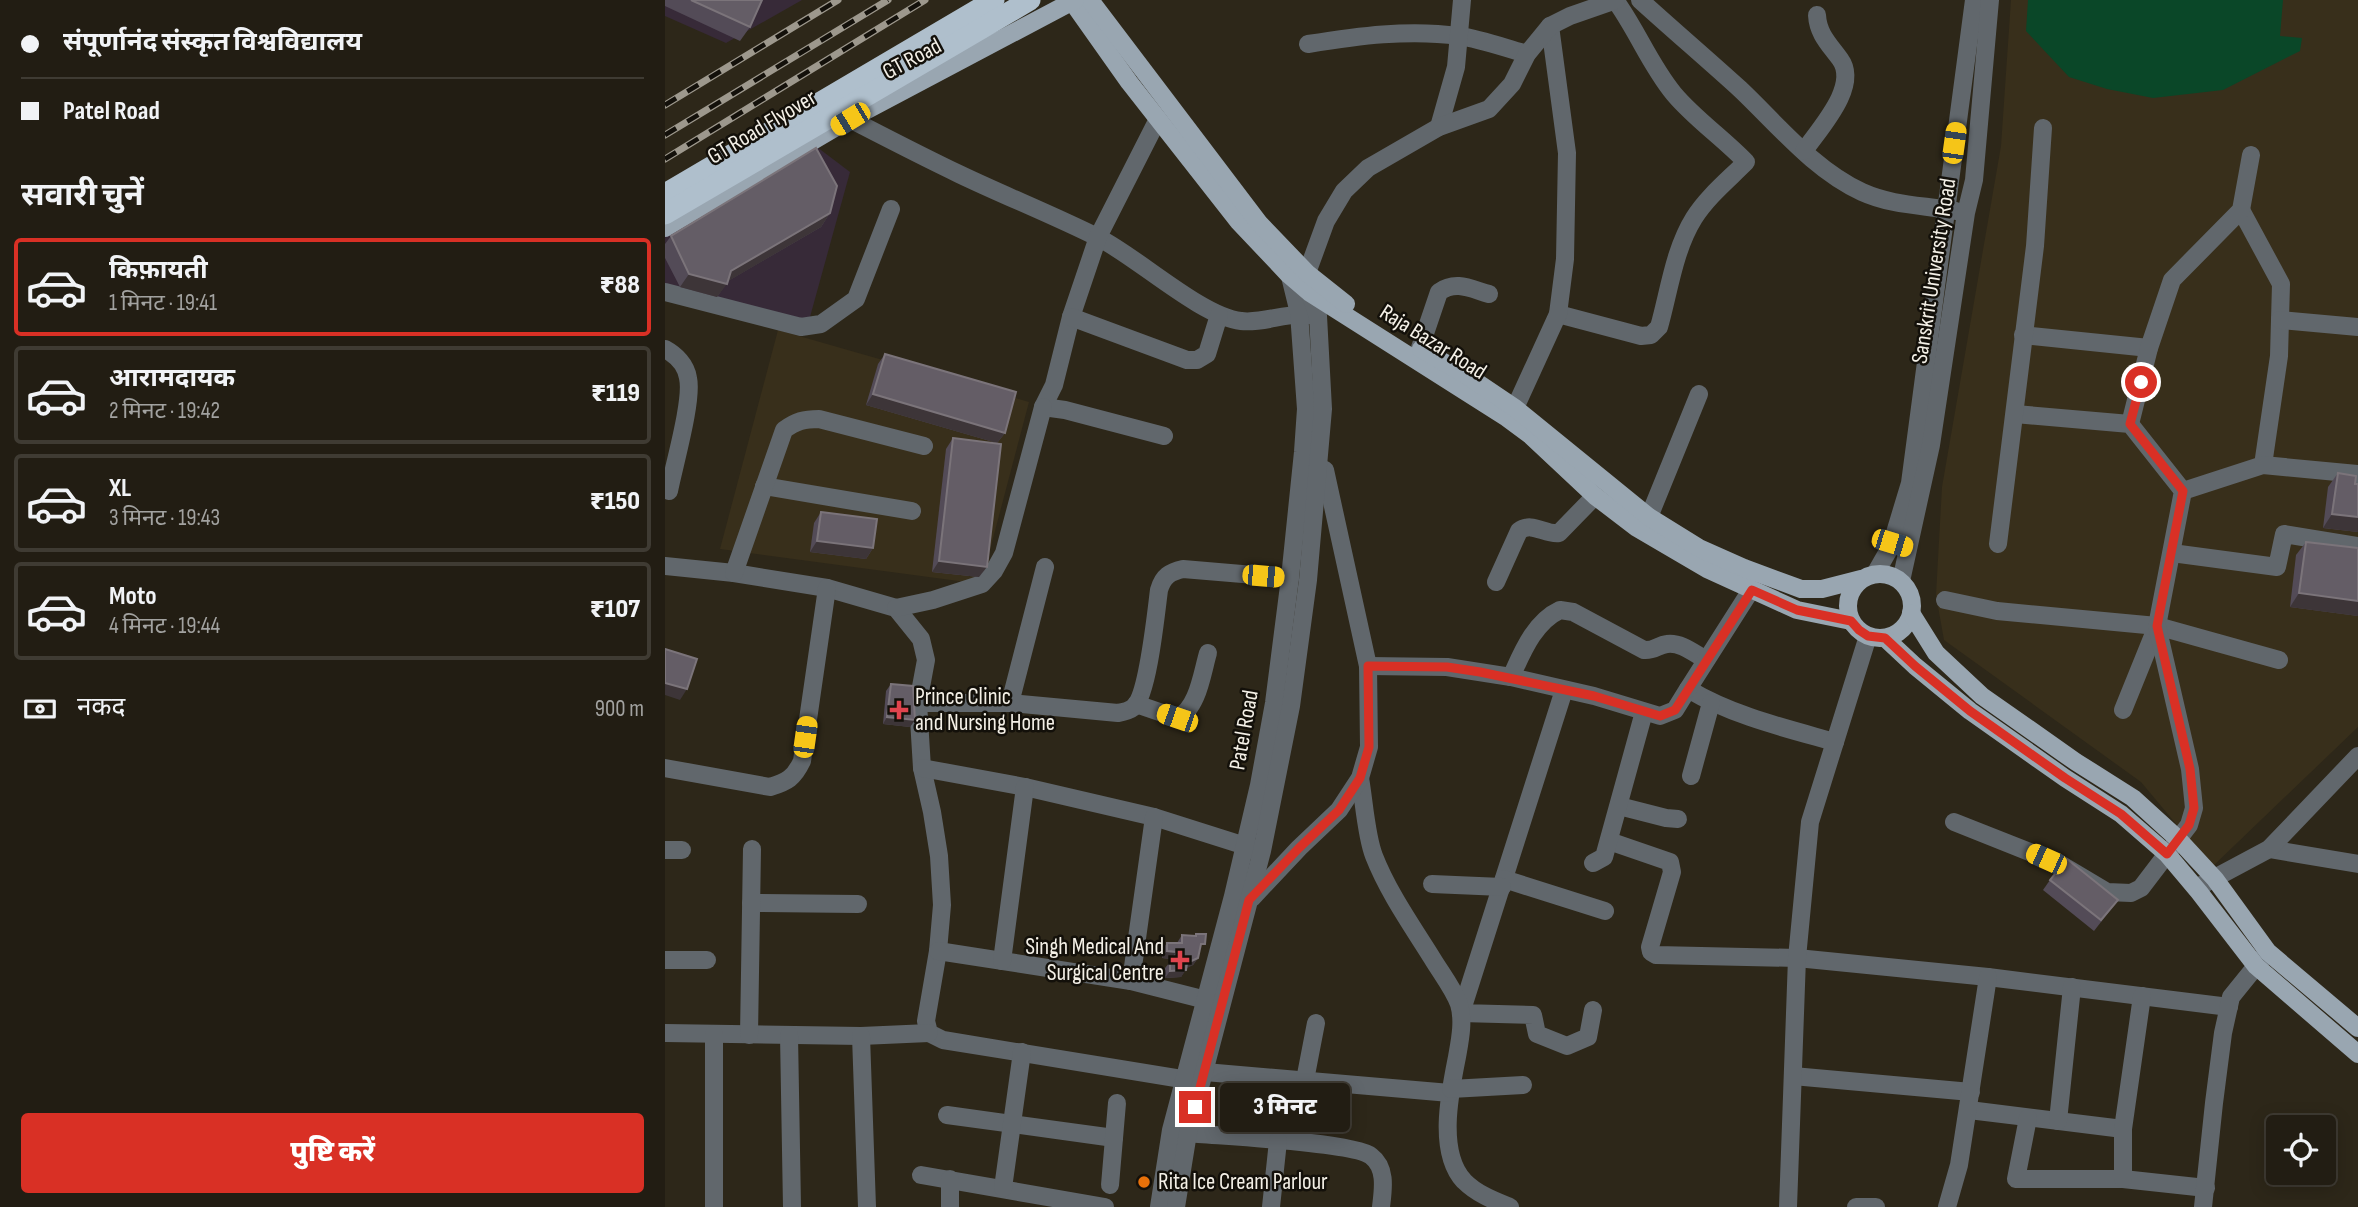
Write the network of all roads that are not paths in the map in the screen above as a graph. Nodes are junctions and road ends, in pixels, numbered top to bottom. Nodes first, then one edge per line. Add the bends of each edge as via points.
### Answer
1 (980, 0) edge
2 (995, 0) edge
3 (1030, 0) edge
4 (1077, 0) edge
5 (1462, 0) edge
6 (1616, 0) edge
7 (1640, 0) edge
8 (1974, 0) edge
9 (1990, 0) edge
10 (1817, 15) dead end
11 (1550, 26) junction
12 (1460, 36) junction
13 (1308, 44) dead end
14 (1527, 54) junction
15 (809, 99) junction
16 (850, 119) junction
17 (1158, 119) junction
18 (1440, 127) junction
19 (2043, 128) dead end
20 (1804, 151) junction
21 (2251, 155) dead end
22 (665, 187) edge
23 (665, 194) edge
24 (891, 209) dead end
25 (1947, 209) junction
26 (2241, 210) junction
27 (1966, 213) junction
28 (665, 214) edge
29 (665, 228) edge
30 (1098, 237) junction
31 (1298, 274) junction
32 (665, 292) edge
33 (1310, 293) junction
34 (1489, 294) dead end
35 (1299, 313) junction
36 (1219, 314) junction
37 (1558, 314) junction
38 (1318, 316) junction
39 (1070, 317) junction
40 (2280, 320) junction
41 (2358, 327) edge
42 (2023, 335) junction
43 (1420, 348) junction
44 (2149, 348) junction
45 (665, 349) edge
46 (1699, 394) dead end
47 (1043, 407) junction
48 (1515, 408) junction
49 (2015, 414) junction
50 (2130, 424) junction
51 (1164, 436) dead end
52 (924, 446) dead end
53 (1321, 453) junction
54 (2263, 465) junction
55 (2358, 474) edge
56 (764, 486) junction
57 (669, 491) dead end
58 (2183, 491) junction
59 (1595, 496) junction
60 (912, 511) dead end
61 (1649, 517) junction
62 (1998, 544) dead end
63 (1897, 545) junction
64 (2358, 546) edge
65 (2172, 553) junction
66 (665, 566) edge
67 (1045, 567) dead end
68 (734, 573) junction
69 (1868, 576) junction
70 (1290, 578) junction
71 (1901, 581) junction
72 (1496, 582) dead end
73 (827, 588) junction
74 (1752, 590) junction
75 (1945, 600) dead end
76 (896, 608) junction
77 (1911, 613) junction
78 (1851, 621) junction
79 (2157, 626) junction
80 (1877, 637) junction
81 (1208, 653) dead end
82 (1706, 660) junction
83 (2279, 660) dead end
84 (1368, 666) junction
85 (1511, 677) junction
86 (1963, 678) junction
87 (1688, 689) junction
88 (1565, 690) junction
89 (1949, 694) junction
90 (1711, 703) junction
91 (918, 704) junction
92 (1010, 704) junction
93 (1136, 704) junction
94 (2123, 710) dead end
95 (1644, 712) junction
96 (1835, 742) junction
97 (2358, 756) edge
98 (665, 768) edge
99 (922, 768) junction
100 (1691, 776) dead end
101 (1360, 778) junction
102 (1025, 787) junction
103 (1619, 806) junction
104 (1154, 817) junction
105 (1678, 819) dead end
106 (1954, 822) dead end
107 (2178, 838) junction
108 (1609, 841) junction
109 (1244, 846) junction
110 (752, 849) dead end
111 (2269, 849) junction
112 (1262, 851) junction
113 (2167, 854) junction
114 (1593, 863) dead end
115 (2358, 864) edge
116 (2215, 880) junction
117 (1503, 883) junction
118 (1432, 884) dead end
119 (2196, 888) junction
120 (1249, 900) junction
121 (751, 903) junction
122 (858, 904) dead end
123 (1605, 911) dead end
124 (938, 951) junction
125 (2268, 952) junction
126 (1797, 958) junction
127 (665, 960) edge
128 (707, 960) dead end
129 (1002, 961) junction
130 (2256, 966) junction
131 (1988, 978) junction
132 (1131, 981) junction
133 (2072, 988) junction
134 (2142, 996) junction
135 (1206, 1000) junction
136 (2229, 1006) junction
137 (1594, 1010) dead end
138 (1461, 1013) junction
139 (1316, 1023) dead end
140 (2358, 1028) edge
141 (665, 1033) edge
142 (929, 1033) junction
143 (714, 1034) junction
144 (749, 1035) junction
145 (789, 1035) junction
146 (861, 1036) junction
147 (1022, 1052) junction
148 (2358, 1054) edge
149 (1793, 1076) junction
150 (1203, 1077) junction
151 (1183, 1079) junction
152 (1305, 1080) junction
153 (1523, 1085) dead end
154 (1450, 1091) junction
155 (1971, 1092) junction
156 (1117, 1103) dead end
157 (1969, 1110) junction
158 (947, 1115) dead end
159 (2028, 1118) junction
160 (2058, 1121) junction
161 (1013, 1125) junction
162 (2123, 1129) junction
163 (1188, 1133) junction
164 (1114, 1138) junction
165 (1278, 1141) junction
166 (921, 1175) dead end
167 (950, 1179) junction
168 (2123, 1179) junction
169 (1110, 1185) dead end
170 (1003, 1188) junction
171 (2206, 1188) junction
172 (1049, 1202) edge
173 (714, 1207) edge
174 (792, 1207) edge
175 (867, 1207) edge
176 (950, 1207) edge
177 (1105, 1207) edge
178 (1159, 1207) edge
179 (1177, 1207) edge
180 (1271, 1207) edge
181 (1381, 1207) edge
182 (1510, 1207) edge
183 (1788, 1207) edge
184 (1856, 1207) edge
185 (1876, 1207) edge
186 (1947, 1207) edge
187 (2203, 1207) edge

1 - 15 main road, GT Road
2 - 23 highway, GT Road Flyover
3 - 28 highway, GT Road Flyover
4 - 16 main road, GT Road
4 - 17 main road, Raja Bazar Road
4 - 31 main road, Raja Bazar Road
5 - 12 street
6 - 11 street
6 - 37 street via 1673,92 1746,162 1692,221 1655,332 1641,336
7 - 20 street
8 - 25 street, Sanskrit University Road
9 - 27 street, Sanskrit University Road
10 - 20 street via 1819,31 1845,66 1846,78 1835,106
11 - 14 street
11 - 37 street via 1567,153 1565,259
12 - 13 street via 1376,33
12 - 14 street
12 - 18 street
14 - 18 street via 1512,84 1489,110
15 - 16 street
15 - 22 main road, GT Road
16 - 29 main road, GT Road
16 - 30 street
17 - 30 street
17 - 31 main road, Raja Bazar Road via 1238,221
18 - 31 street via 1368,167 1344,191
19 - 42 street
20 - 25 street via 1838,179 1885,201
21 - 26 street
24 - 32 street via 856,299 821,324 801,327
25 - 27 street
25 - 63 street, Sanskrit University Road via 1910,483
26 - 40 street via 2281,284
26 - 44 street via 2172,280
27 - 63 street, Sanskrit University Road via 1931,445
30 - 36 street
30 - 39 street
31 - 33 street, Patel Road
31 - 35 street, Patel Road
31 - 43 main road, Raja Bazar Road
33 - 38 street, Patel Road
33 - 59 main road, Raja Bazar Road via 1507,418
34 - 43 street via 1460,285 1440,292
35 - 36 street via 1241,321
35 - 38 street
35 - 70 street, Patel Road via 1306,409
36 - 39 street via 1207,354 1197,360
37 - 48 street
38 - 53 street, Patel Road
39 - 47 street via 1054,385
40 - 41 street
40 - 54 street
42 - 44 street
42 - 49 street
43 - 48 main road, Raja Bazar Road
44 - 50 street
45 - 57 street via 682,362 689,393
46 - 61 street
47 - 51 street
47 - 76 street via 1004,554 994,571 982,584
48 - 61 main road, Raja Bazar Road
49 - 50 street
49 - 62 street
50 - 58 street
52 - 56 street via 804,419 784,430
53 - 84 street
53 - 112 street, Patel Road via 1291,706
54 - 55 street
54 - 58 street
56 - 60 street
56 - 68 street
58 - 65 street
59 - 72 street via 1559,534 1524,527
59 - 74 main road, Raja Bazar Road via 1637,528
61 - 69 main road, Raja Bazar Road via 1699,548 1792,586 1822,589
63 - 69 street
63 - 71 street
64 - 65 street via 2284,534 2277,567
65 - 79 street
66 - 68 street
67 - 92 street
68 - 73 street
69 - 71 main road via 1893,576
69 - 78 main road via 1853,587 1848,598
70 - 93 street via 1183,569 1171,572 1159,590
70 - 109 street, Patel Road via 1274,703
71 - 77 main road via 1910,595
73 - 76 street
73 - 98 street via 802,761 795,775 770,787
74 - 78 main road, Raja Bazar Road via 1797,610
74 - 82 street
75 - 79 street via 1997,611
76 - 91 street via 921,639 926,660
77 - 80 main road via 1902,629
77 - 86 main road via 1936,653
78 - 80 main road
79 - 83 street
79 - 94 street
79 - 107 street via 2193,788 2192,816
80 - 89 main road
80 - 96 street
81 - 93 street via 1185,714 1177,718
82 - 85 street via 1676,644 1644,650 1573,611 1560,610 1532,636
82 - 87 street
84 - 85 street via 1447,667
84 - 101 street via 1369,747
85 - 88 street
86 - 89 main road
86 - 107 main road via 1982,696 2133,798
87 - 90 street
87 - 95 street via 1668,714
88 - 95 street
88 - 117 street
89 - 113 main road via 2121,814
90 - 96 street
90 - 100 street
91 - 92 street
91 - 99 street
92 - 93 street via 1118,713
95 - 103 street
96 - 126 street via 1809,822
97 - 111 street
99 - 102 street
99 - 124 street via 939,856
101 - 120 street via 1339,810
101 - 138 street via 1373,855
102 - 104 street
102 - 129 street
103 - 105 street
103 - 108 street
104 - 109 street
104 - 132 street
106 - 113 street via 2060,864 2107,892 2131,893 2141,888
107 - 113 street
107 - 116 main road
108 - 114 street via 1604,857
108 - 126 street via 1670,862 1672,872 1651,952
109 - 112 street
109 - 135 street, Patel Road
110 - 121 street
111 - 115 street
111 - 116 street
112 - 120 street, Patel Road
113 - 119 main road
116 - 119 street
116 - 125 main road
117 - 118 street
117 - 123 street
117 - 138 street
119 - 130 main road
120 - 150 street, Patel Road
121 - 122 street
121 - 144 street
124 - 129 street
124 - 142 street via 926,1021
125 - 130 street
125 - 140 main road
126 - 131 street
126 - 149 street
127 - 128 street
129 - 132 street
130 - 136 street
130 - 148 main road
131 - 133 street
131 - 155 street
132 - 135 street
133 - 134 street
133 - 160 street
134 - 136 street
134 - 162 street
135 - 151 street, Patel Road
136 - 171 street
137 - 138 street via 1588,1037 1567,1046 1537,1034 1532,1015
138 - 154 street
139 - 152 street
141 - 143 street
142 - 146 street
142 - 147 street via 943,1040
143 - 144 street
143 - 173 street
144 - 145 street
145 - 146 street
145 - 174 street
146 - 175 street
147 - 151 street
147 - 161 street
149 - 155 street
149 - 183 street
150 - 151 street
150 - 152 street
150 - 163 street, Patel Road
151 - 178 street, Patel Road
152 - 154 street
153 - 154 street
154 - 182 street via 1453,1166 1482,1195
155 - 157 street
156 - 164 street
157 - 159 street
157 - 186 street
158 - 161 street
159 - 160 street
159 - 168 street via 2016,1179
160 - 162 street
161 - 164 street
161 - 170 street
162 - 168 street
163 - 165 street
163 - 179 street, Patel Road
164 - 169 street
165 - 180 street
165 - 181 street via 1363,1151 1372,1156 1382,1172
166 - 167 street
167 - 170 street
167 - 176 street
168 - 171 street
170 - 172 street
171 - 187 street
172 - 177 street
184 - 185 street

